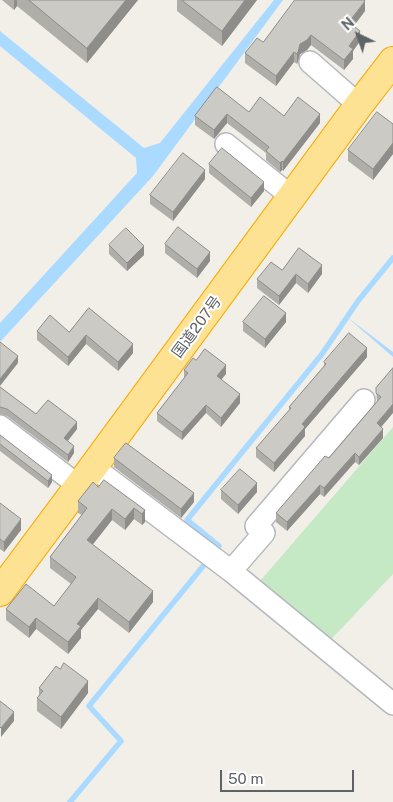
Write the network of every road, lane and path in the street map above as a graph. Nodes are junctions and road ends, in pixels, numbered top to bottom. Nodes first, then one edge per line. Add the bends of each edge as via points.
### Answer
1 (393, 61) edge
2 (310, 62) dead end
3 (359, 105) junction
4 (226, 144) dead end
5 (292, 197) junction
6 (364, 400) dead end
7 (0, 426) edge
8 (86, 477) junction
9 (231, 571) junction
10 (0, 592) edge
11 (393, 704) edge

1 - 3 highway, 国道207号
2 - 3 street
3 - 5 highway, 国道207号
4 - 5 street
5 - 8 highway, 国道207号
6 - 9 street via 256,526 264,533
7 - 8 street
8 - 9 street
8 - 10 highway, 国道207号
9 - 11 street

